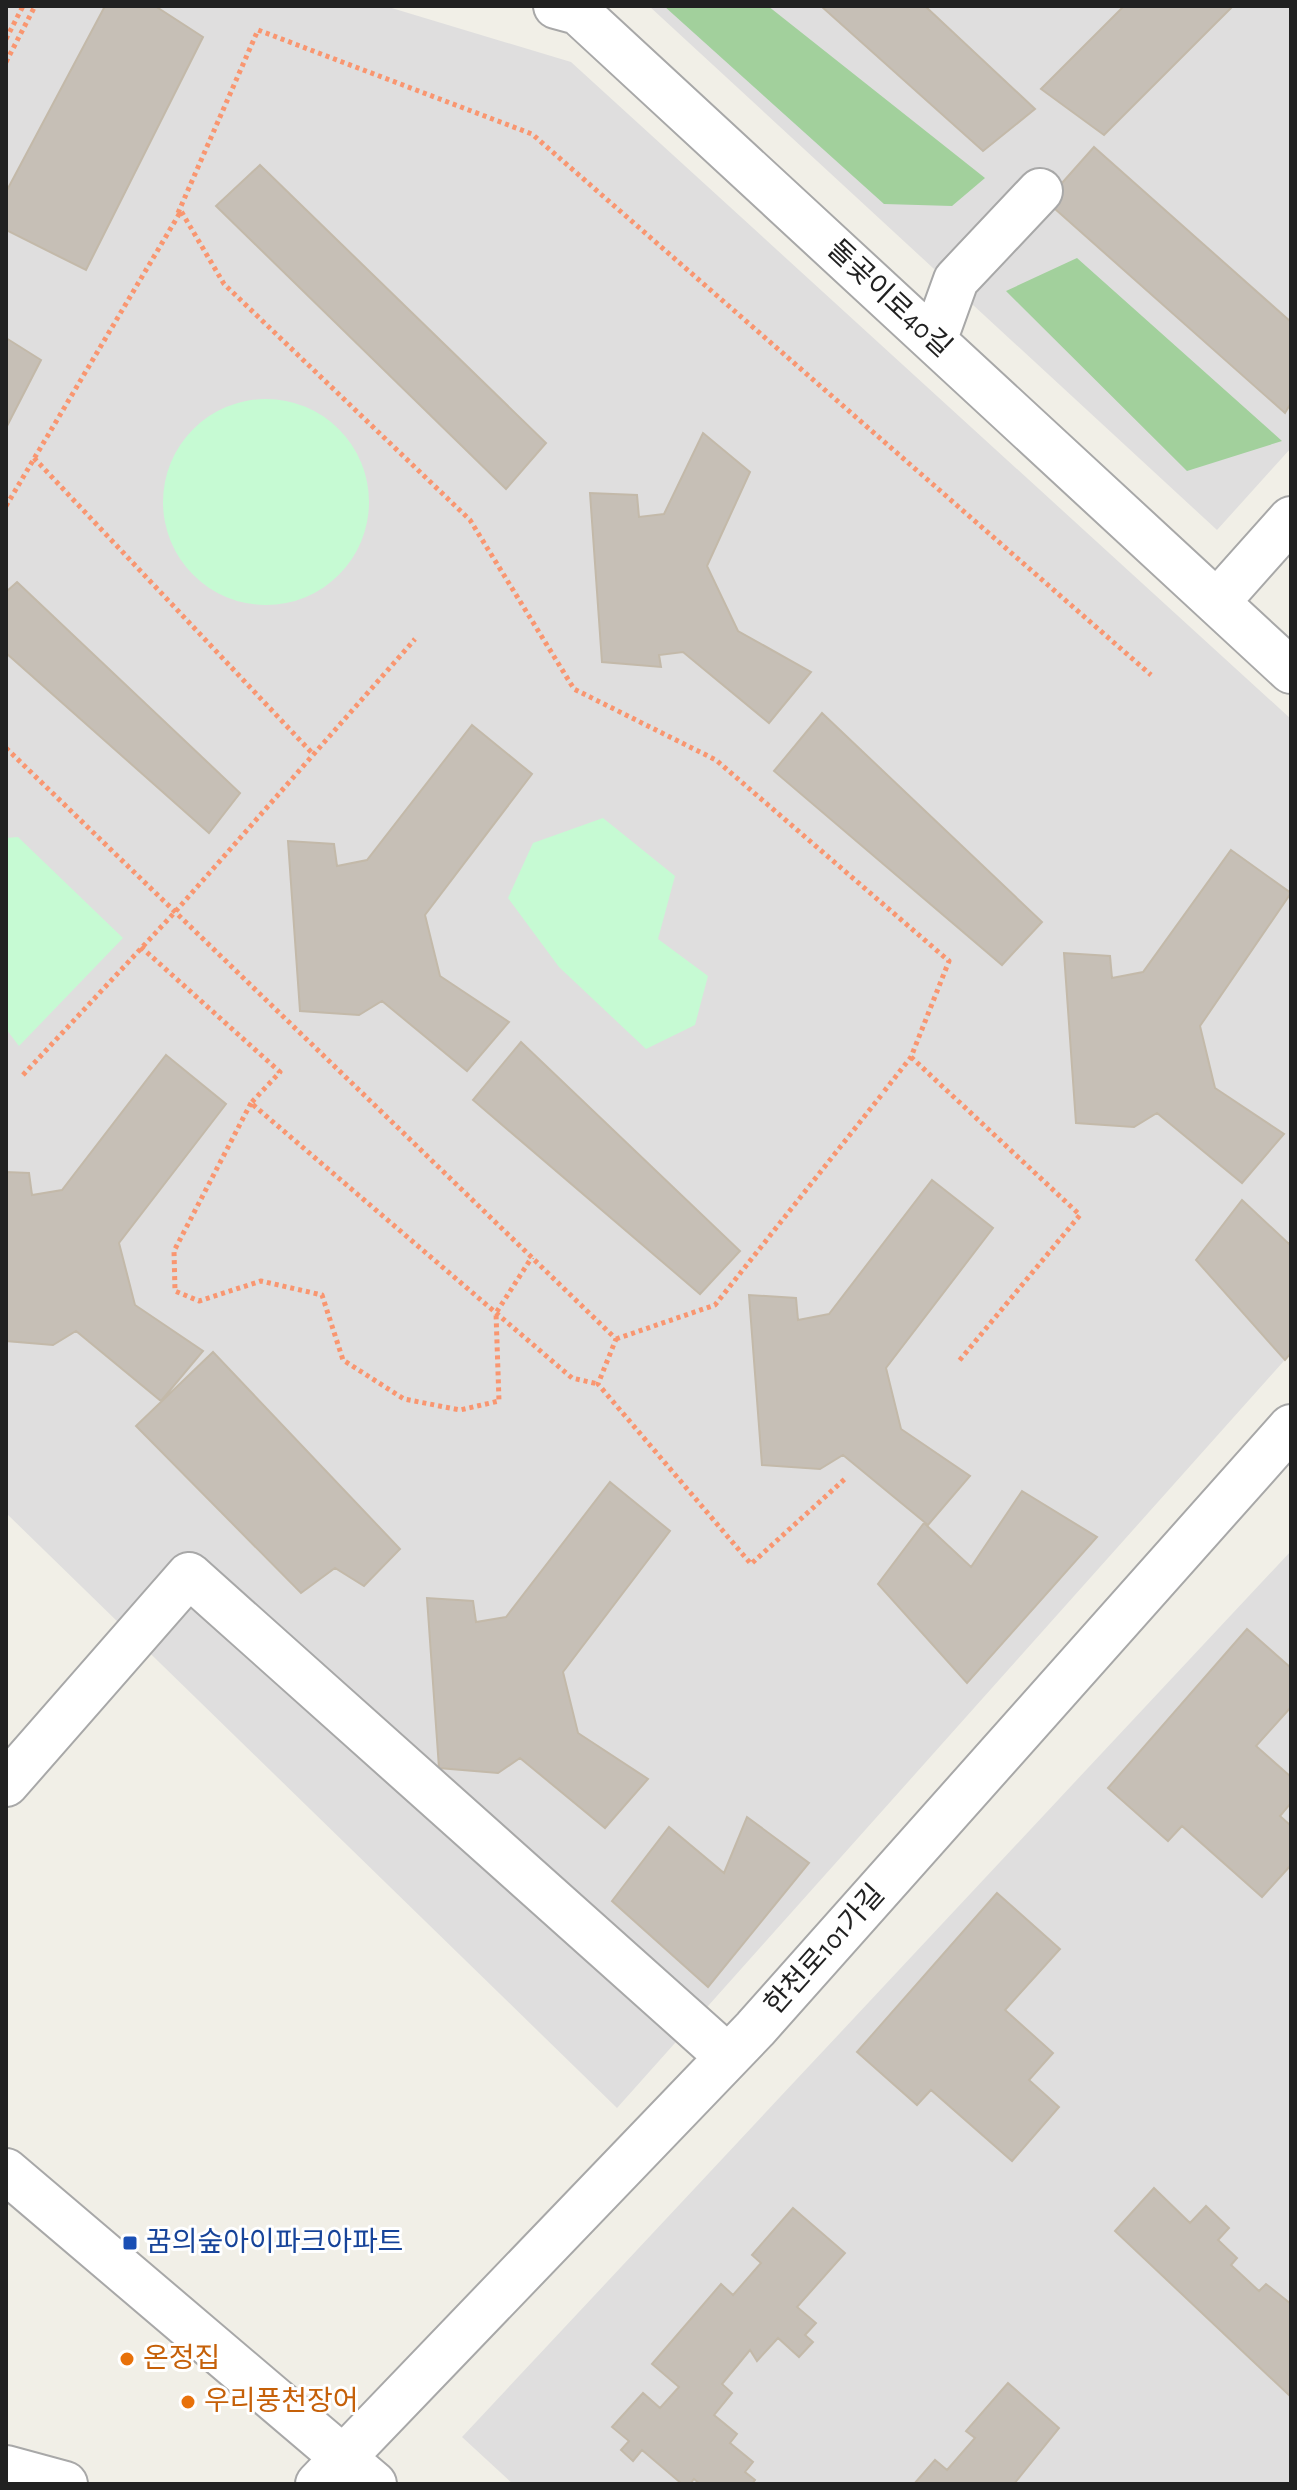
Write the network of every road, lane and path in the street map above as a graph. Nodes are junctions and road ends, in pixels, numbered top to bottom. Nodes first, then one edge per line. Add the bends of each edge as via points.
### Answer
1 (23, 6) edge
2 (35, 6) edge
3 (572, 8) edge
4 (6, 39) edge
5 (6, 62) edge
6 (1040, 191) dead end
7 (173, 224) junction
8 (934, 341) junction
9 (34, 458) junction
10 (6, 506) edge
11 (1291, 519) edge
12 (1217, 602) junction
13 (415, 639) dead end
14 (1291, 671) edge
15 (1151, 675) dead end
16 (6, 748) edge
17 (313, 754) junction
18 (175, 912) junction
19 (141, 947) junction
20 (911, 1057) junction
21 (23, 1075) dead end
22 (251, 1103) junction
23 (532, 1257) junction
24 (496, 1313) junction
25 (616, 1339) junction
26 (959, 1361) dead end
27 (598, 1384) junction
28 (1291, 1427) edge
29 (847, 1477) dead end
30 (6, 1784) edge
31 (728, 2057) junction
32 (6, 2171) edge
33 (6, 2468) edge
34 (344, 2475) edge
35 (65, 2484) edge

1 - 4 path
2 - 5 path
3 - 8 street, 돌곶이로40길
6 - 8 street via 956,280
7 - 9 path
7 - 15 path via 258,30 532,134
7 - 20 path via 181,211 224,284 470,520 574,689 716,760 949,961
8 - 12 street, 돌곶이로40길
9 - 10 path
9 - 17 path
11 - 12 street
12 - 14 street, 돌곶이로40길
13 - 17 path
16 - 18 path
17 - 18 path
18 - 19 path
18 - 23 path
19 - 21 path
19 - 22 path via 280,1072
20 - 25 path via 715,1305
20 - 26 path via 1080,1215
22 - 24 path
22 - 24 path via 174,1251 175,1291 199,1301 261,1281 322,1295 343,1360 404,1399 460,1410 499,1401
23 - 24 path
23 - 25 path
24 - 27 path via 572,1378
25 - 27 path
27 - 29 path via 751,1564
28 - 31 street, 한천로101가길
30 - 31 street via 189,1575
31 - 34 street, 한천로101가길
32 - 34 street
33 - 35 street

